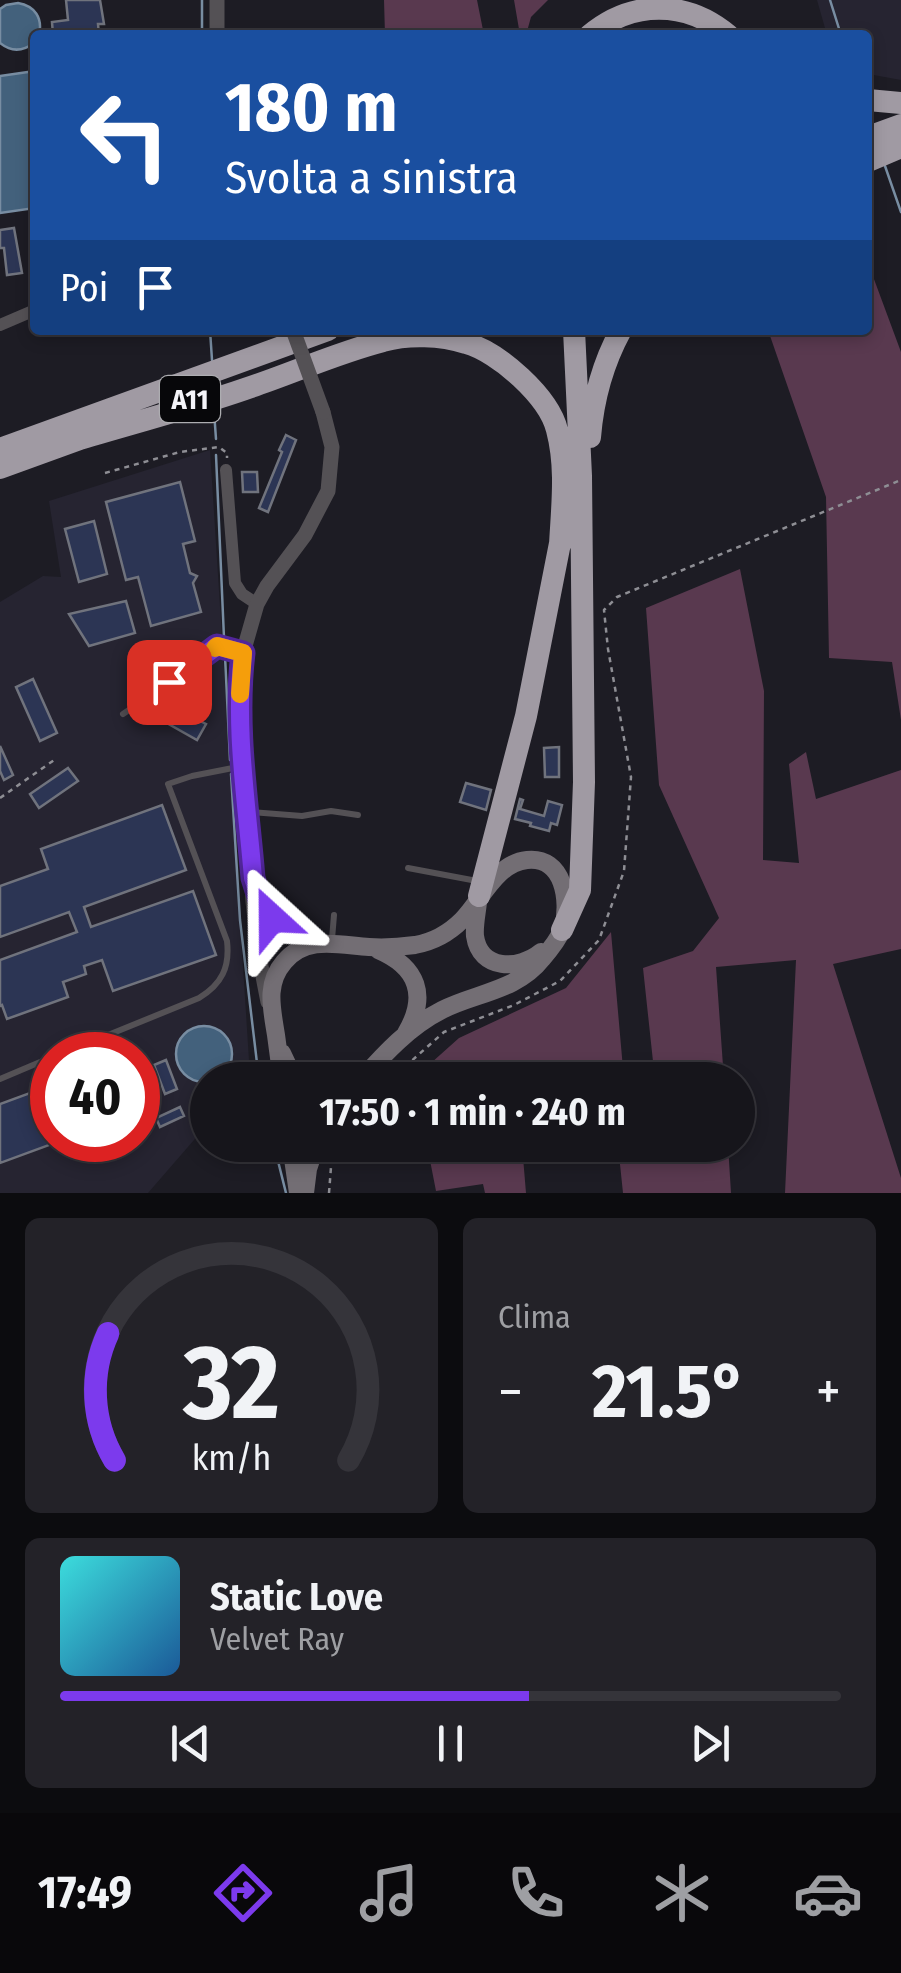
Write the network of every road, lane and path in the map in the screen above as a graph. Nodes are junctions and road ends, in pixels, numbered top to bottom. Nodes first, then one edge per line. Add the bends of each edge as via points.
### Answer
1 (217, 0) edge
2 (635, 0) edge
3 (685, 0) edge
4 (216, 30) edge
5 (584, 30) edge
6 (596, 30) edge
7 (721, 30) edge
8 (737, 30) edge
9 (872, 100) edge
10 (901, 102) edge
11 (901, 125) edge
12 (872, 136) edge
13 (901, 146) edge
14 (872, 157) edge
15 (30, 312) edge
16 (0, 325) edge
17 (296, 335) edge
18 (314, 335) edge
19 (367, 335) edge
20 (566, 335) edge
21 (574, 335) edge
22 (618, 335) edge
23 (76, 440) junction
24 (0, 449) edge
25 (0, 468) edge
26 (226, 470) joint
27 (105, 473) dead end
28 (901, 480) edge
29 (560, 545) junction
30 (581, 565) junction
31 (257, 604) junction
32 (243, 653) junction
33 (123, 714) dead end
34 (57, 758) dead end
35 (244, 766) junction
36 (0, 798) edge
37 (248, 812) junction
38 (358, 815) dead end
39 (408, 868) dead end
40 (253, 878) junction
41 (481, 890) junction
42 (334, 915) dead end
43 (560, 933) junction
44 (330, 942) junction
45 (370, 947) junction
46 (271, 1010) junction
47 (115, 1032) edge
48 (276, 1034) junction
49 (403, 1038) junction
50 (280, 1062) edge
51 (287, 1062) edge
52 (378, 1062) edge
53 (410, 1062) edge
54 (30, 1067) edge
55 (0, 1079) edge
56 (295, 1162) edge
57 (310, 1162) edge
58 (331, 1162) edge
59 (302, 1193) edge
60 (329, 1193) edge

1 - 4 street
2 - 5 highway via 606,10
3 - 8 highway
6 - 7 highway via 628,10 674,6
9 - 10 highway
11 - 12 highway
13 - 14 highway
15 - 16 street
17 - 31 street, bridge via 332,446 328,491
18 - 24 highway, A11
19 - 23 highway, A11
20 - 29 highway via 570,486
21 - 30 highway
22 - 30 highway via 591,422
23 - 25 highway, A11
23 - 29 highway via 385,340 418,336 468,343 528,384 557,426 564,469
26 - 27 path via 228,453 220,446
26 - 31 street via 235,583
28 - 53 path via 617,597 604,610 630,777 624,871 599,940 560,981 444,1032
29 - 41 highway via 526,716
30 - 43 highway via 582,878
31 - 32 street
32 - 33 lane via 217,646
32 - 35 street
34 - 36 path
35 - 37 street
35 - 47 lane via 168,784 227,941 226,968 199,998
37 - 38 lane
37 - 40 street
39 - 41 lane
40 - 44 street via 277,923 292,934
40 - 46 street
41 - 43 main road via 517,862 546,863 565,892
41 - 43 main road via 476,940 495,962 525,962
41 - 45 main road via 462,920 438,937
42 - 44 lane
43 - 49 main road via 528,974 440,1011
44 - 45 main road
44 - 46 main road via 303,948 282,964
45 - 49 main road via 404,964 415,983 417,1007
46 - 48 main road
48 - 50 main road
48 - 51 main road
49 - 52 main road
54 - 55 lane
56 - 59 main road
57 - 59 main road
58 - 60 path

